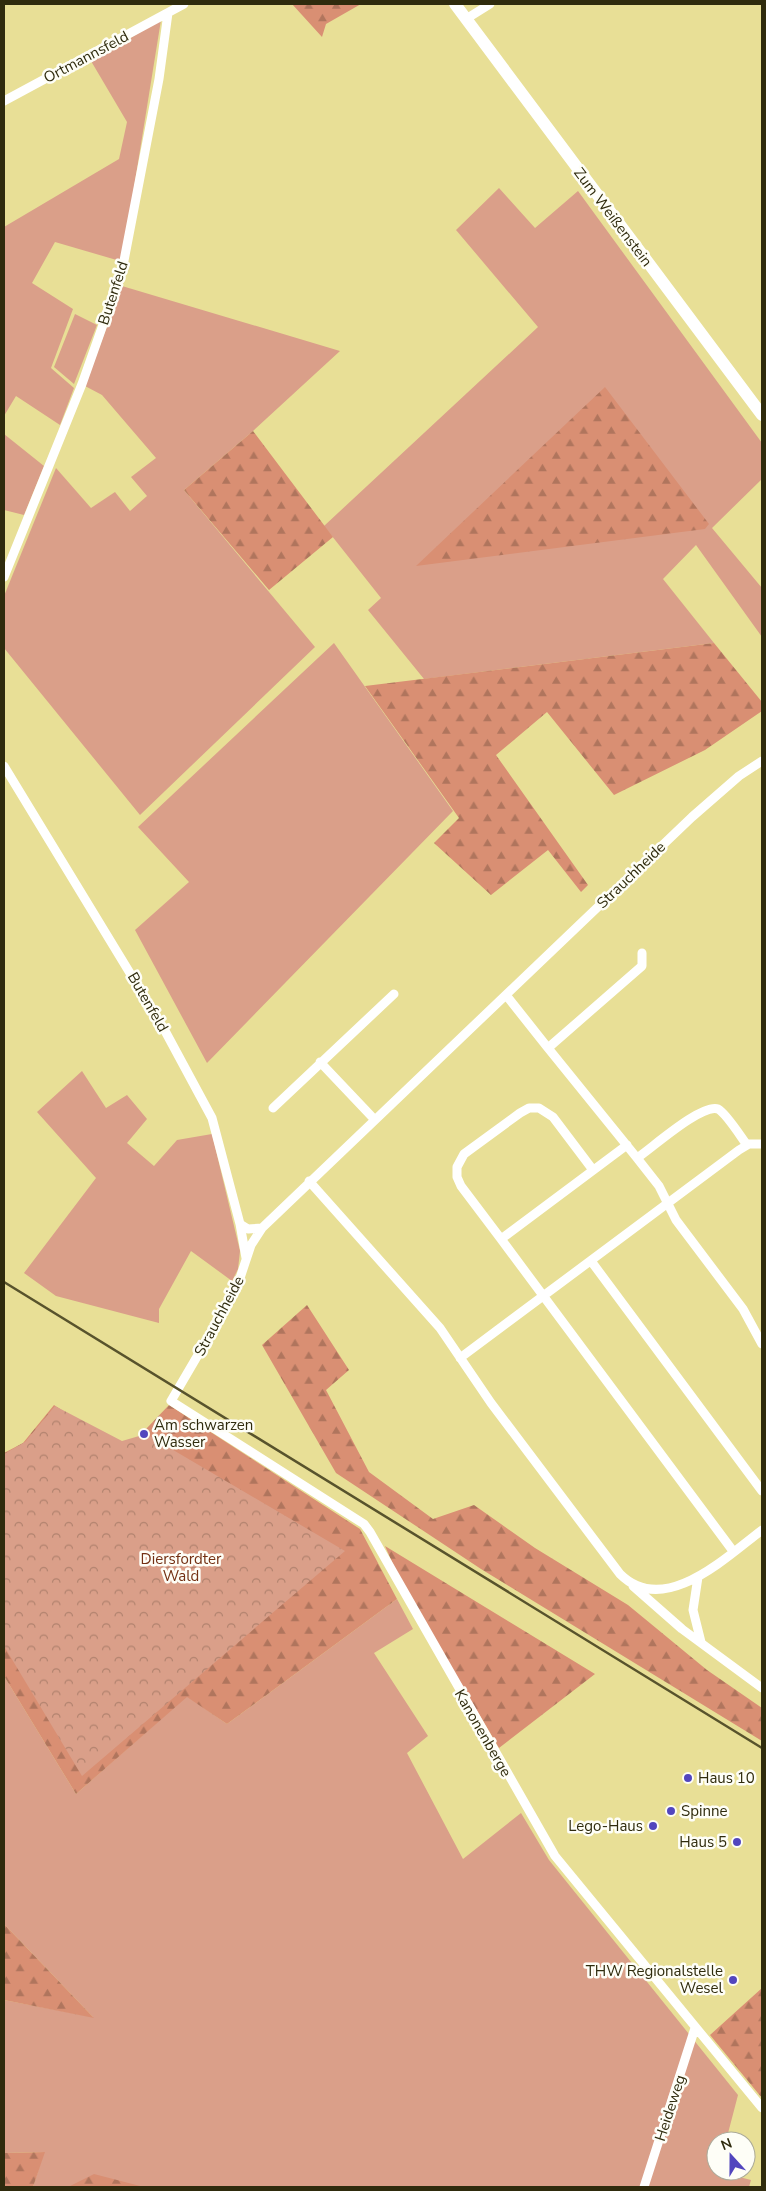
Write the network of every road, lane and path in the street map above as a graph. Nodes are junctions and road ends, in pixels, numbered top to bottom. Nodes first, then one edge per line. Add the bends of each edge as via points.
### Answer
1 (184, 4) edge
2 (455, 4) edge
3 (490, 4) edge
4 (171, 9) edge
5 (466, 19) junction
6 (4, 101) edge
7 (762, 414) edge
8 (4, 577) edge
9 (762, 762) edge
10 (4, 766) edge
11 (642, 952) dead end
12 (394, 994) dead end
13 (506, 995) junction
14 (548, 1048) junction
15 (320, 1062) junction
16 (273, 1108) dead end
17 (374, 1120) junction
18 (762, 1144) edge
19 (626, 1145) junction
20 (747, 1145) junction
21 (637, 1158) junction
22 (593, 1170) junction
23 (310, 1181) junction
24 (667, 1204) junction
25 (240, 1224) junction
26 (262, 1228) junction
27 (501, 1238) junction
28 (246, 1258) junction
29 (591, 1261) junction
30 (544, 1295) junction
31 (762, 1344) edge
32 (460, 1358) junction
33 (171, 1401) joint
34 (762, 1491) edge
35 (762, 1530) edge
36 (733, 1551) junction
37 (698, 1577) junction
38 (630, 1583) junction
39 (701, 1642) junction
40 (762, 1688) edge
41 (696, 2028) junction
42 (762, 2108) edge
43 (644, 2187) edge

1 - 4 street
2 - 5 main road, Zum Weißenstein
3 - 5 street
4 - 6 street, Ortmannsfeld
4 - 8 street, Butenfeld via 122,271 82,384
5 - 7 main road, Zum Weißenstein
9 - 13 street, Strauchheide via 739,776 697,813
10 - 25 street, Butenfeld via 159,1020 212,1118
11 - 14 street via 642,966
12 - 15 street
13 - 14 street
13 - 17 street, Strauchheide
14 - 19 street
15 - 16 street
15 - 17 street
17 - 23 street, Strauchheide
18 - 20 street
19 - 21 street
19 - 22 street
20 - 21 street via 721,1111 711,1108 698,1113
20 - 24 street
21 - 24 street via 659,1186
22 - 27 street
22 - 27 street via 553,1117 545,1110 529,1108 464,1154 456,1172 461,1186
23 - 26 street, Strauchheide
23 - 32 street via 440,1328
24 - 29 street
24 - 31 street via 743,1309
25 - 26 street via 248,1229
25 - 28 street, Butenfeld
26 - 28 street, Strauchheide
27 - 30 street
28 - 33 street, Strauchheide via 236,1290
29 - 30 street
29 - 34 street
30 - 32 street
30 - 36 street
32 - 38 street via 620,1574
33 - 41 street, Kanonenberge via 364,1524 555,1856
35 - 36 street
36 - 37 street
37 - 38 street via 664,1588 644,1588
37 - 39 street via 693,1610
38 - 39 street
39 - 40 street
41 - 42 street, Kanonenberge
41 - 43 street, Heideweg

